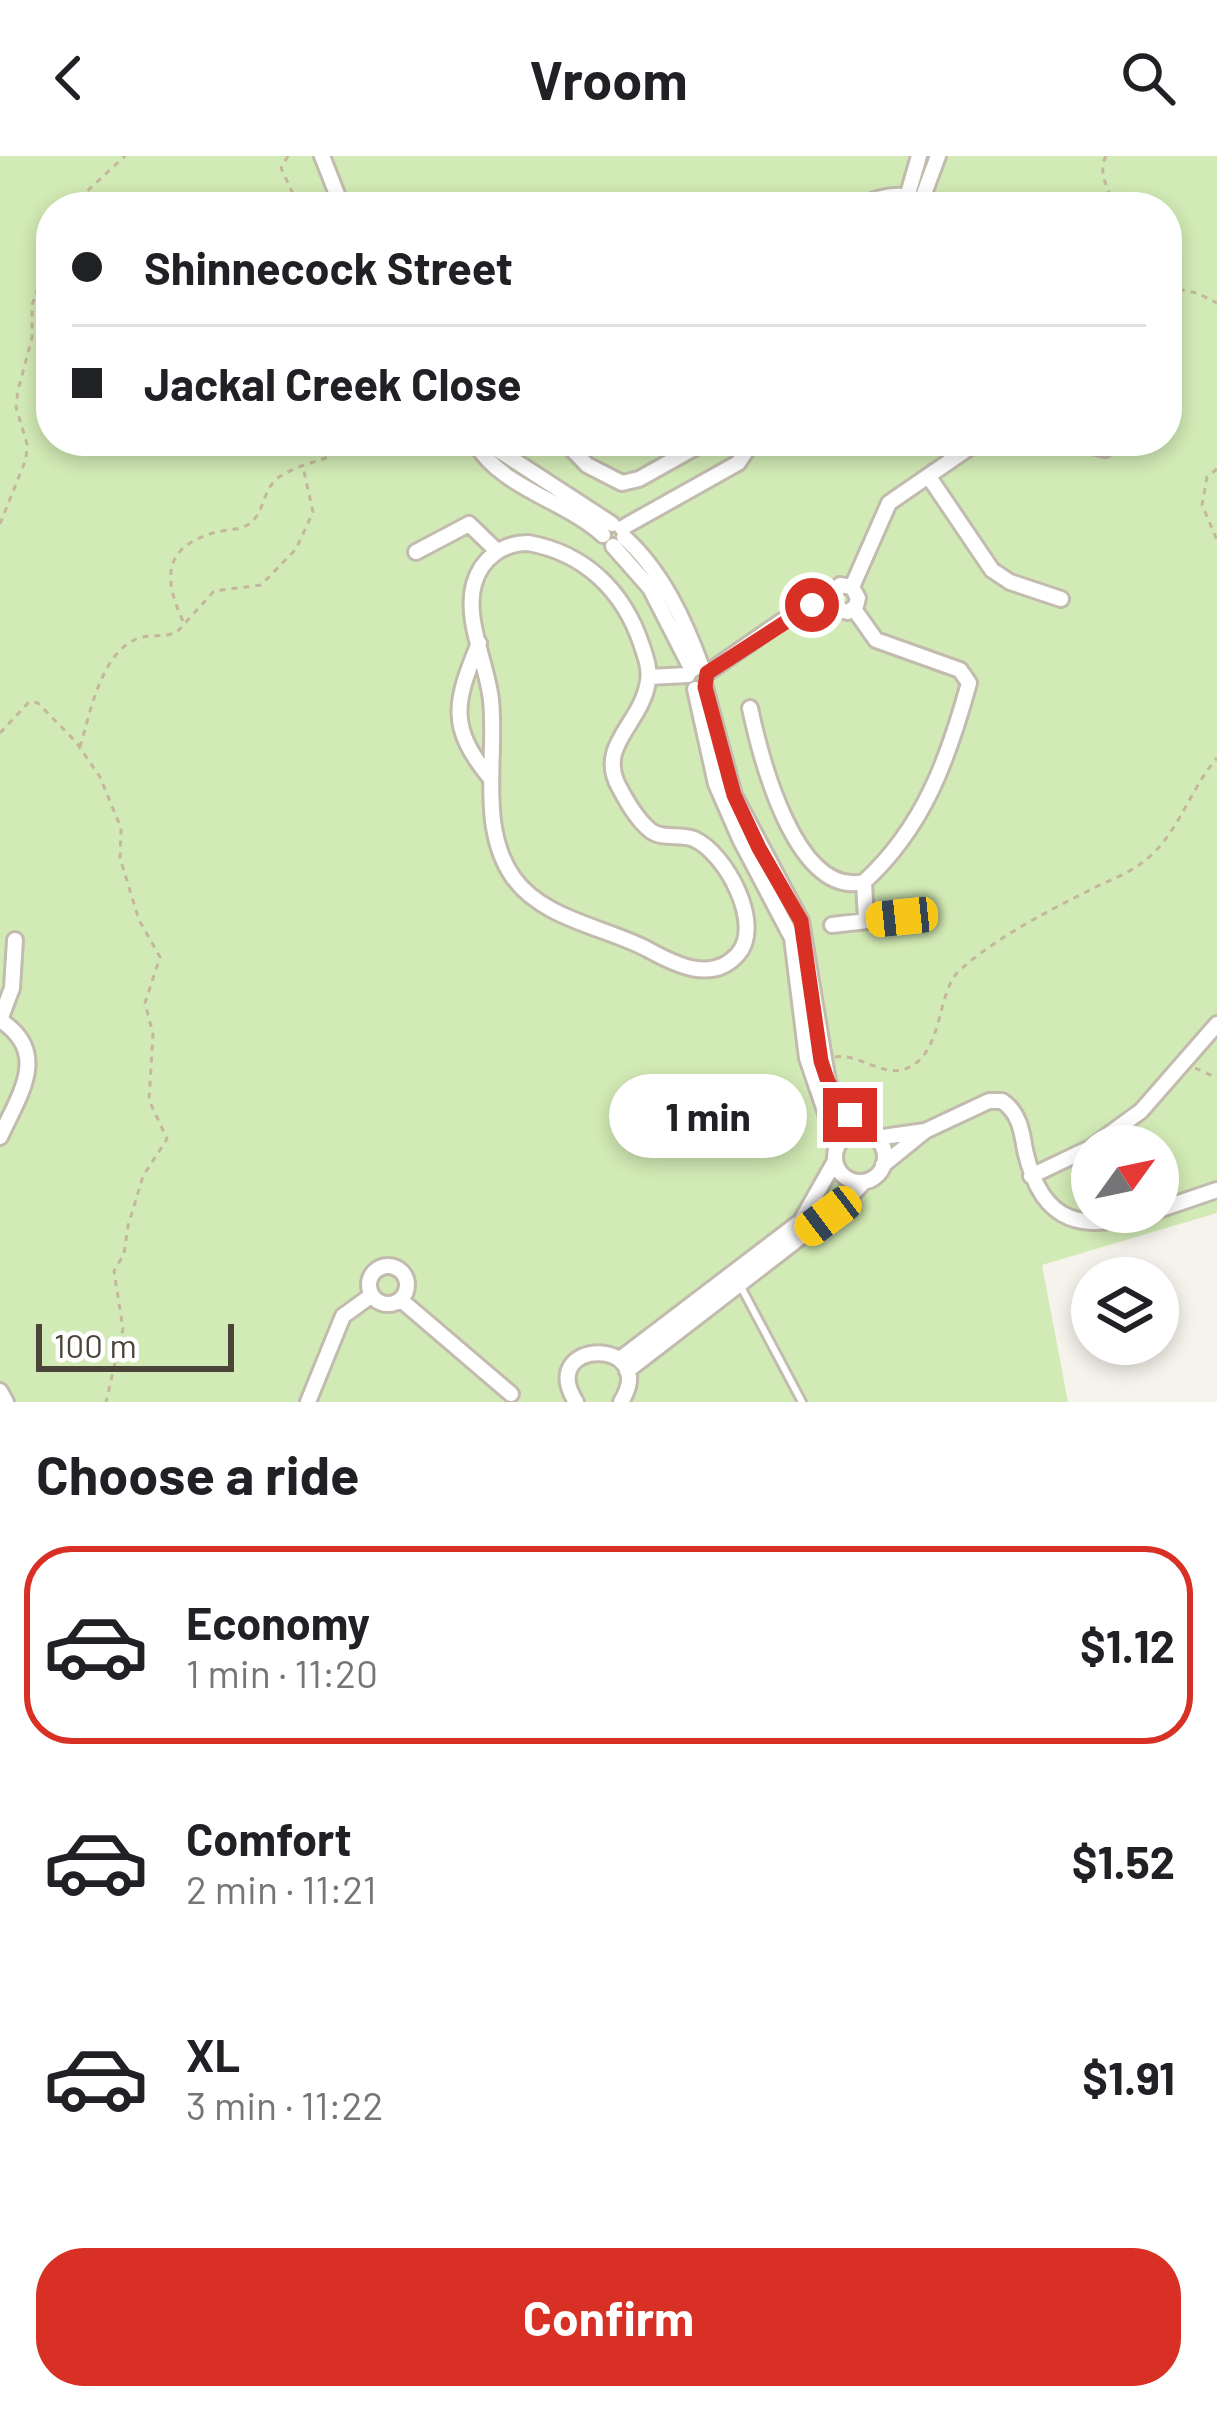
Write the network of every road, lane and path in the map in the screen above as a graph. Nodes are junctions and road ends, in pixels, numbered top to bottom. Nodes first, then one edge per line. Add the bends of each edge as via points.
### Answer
1 (125, 156) edge
2 (288, 156) edge
3 (322, 156) edge
4 (919, 156) edge
5 (938, 156) edge
6 (1106, 156) edge
7 (86, 192) edge
8 (292, 192) edge
9 (336, 192) edge
10 (915, 192) edge
11 (917, 192) edge
12 (1110, 192) edge
13 (1182, 290) edge
14 (36, 293) edge
15 (1217, 303) edge
16 (333, 456) edge
17 (485, 456) edge
18 (578, 456) edge
19 (680, 456) edge
20 (743, 456) edge
21 (958, 456) edge
22 (303, 467) junction
23 (1217, 469) edge
24 (929, 477) junction
25 (0, 524) edge
26 (615, 534) junction
27 (1217, 540) edge
28 (497, 551) junction
29 (416, 553) dead end
30 (852, 587) junction
31 (830, 598) junction
32 (1061, 599) dead end
33 (854, 609) junction
34 (184, 623) junction
35 (479, 643) junction
36 (650, 677) junction
37 (698, 677) junction
38 (749, 708) dead end
39 (0, 733) edge
40 (80, 748) junction
41 (1217, 758) edge
42 (491, 779) junction
43 (864, 882) junction
44 (902, 917) dead end
45 (866, 921) junction
46 (832, 925) dead end
47 (15, 940) dead end
48 (0, 1020) edge
49 (1217, 1024) edge
50 (1183, 1060) junction
51 (821, 1061) junction
52 (1217, 1078) edge
53 (1122, 1125) edge
54 (925, 1131) junction
55 (872, 1135) junction
56 (0, 1137) edge
57 (836, 1154) junction
58 (1071, 1157) edge
59 (884, 1166) junction
60 (1031, 1176) junction
61 (864, 1182) junction
62 (1217, 1190) edge
63 (1179, 1203) edge
64 (1071, 1218) edge
65 (740, 1285) junction
66 (372, 1295) junction
67 (401, 1300) junction
68 (623, 1365) junction
69 (0, 1390) edge
70 (511, 1394) dead end
71 (567, 1398) edge
72 (624, 1400) edge
73 (309, 1401) edge
74 (6, 1402) edge
75 (106, 1402) edge
76 (290, 1402) edge
77 (802, 1402) edge

1 - 7 path
2 - 8 path via 281,168
3 - 9 street
4 - 10 street
5 - 11 street
6 - 12 path
13 - 15 path
14 - 25 path via 16,407 26,459
16 - 22 path
17 - 26 street
18 - 19 street via 622,483
20 - 26 street
21 - 24 street
22 - 34 path via 313,512 283,567 261,585 214,591
22 - 34 path via 266,489 248,526 202,536 172,562 171,596
23 - 27 path via 1207,477 1202,505
24 - 30 street via 887,506
24 - 32 street via 992,570
26 - 37 street
28 - 29 street via 470,524
28 - 35 street via 474,586
28 - 36 street via 535,544 592,569 630,618
30 - 31 street via 840,585
30 - 33 street
31 - 33 street via 842,612
31 - 37 street
33 - 43 street via 876,640 960,670 969,683 933,793
34 - 40 path via 119,654
35 - 42 street via 491,703
35 - 42 street via 459,690 458,721
36 - 37 street
36 - 42 street via 636,718 611,753 613,776 650,830 694,839 731,874 746,936 734,959 686,969 534,897 503,861
37 - 51 street via 740,809 801,921
37 - 57 street via 716,784 793,938 807,1058
38 - 43 street via 772,796 790,829 827,874
39 - 40 path via 29,702
40 - 75 path via 121,828 120,857 139,920 160,957 145,1003 153,1034 149,1100 167,1139 143,1176 114,1271 123,1329
41 - 51 path via 1142,863 1014,930 960,969 915,1063 889,1071 852,1056
43 - 45 street
44 - 45 street
45 - 46 street
47 - 48 street
48 - 56 street via 22,1039 28,1064
49 - 50 street
50 - 52 path
50 - 53 street
51 - 55 street via 835,1095
54 - 55 street
54 - 59 street
54 - 60 street via 1002,1101 1016,1114
55 - 57 street via 847,1135
55 - 59 street
57 - 61 street via 842,1175
57 - 68 street via 801,1220
58 - 60 street
59 - 61 street
60 - 64 street via 1048,1204
61 - 65 street
62 - 63 street
65 - 68 street
65 - 77 lane
66 - 67 street via 388,1305
66 - 67 street via 373,1274 392,1267 407,1281
66 - 73 street via 343,1316
67 - 70 street
68 - 71 street via 602,1351 582,1355 569,1371
68 - 72 street
69 - 74 street
73 - 76 street

